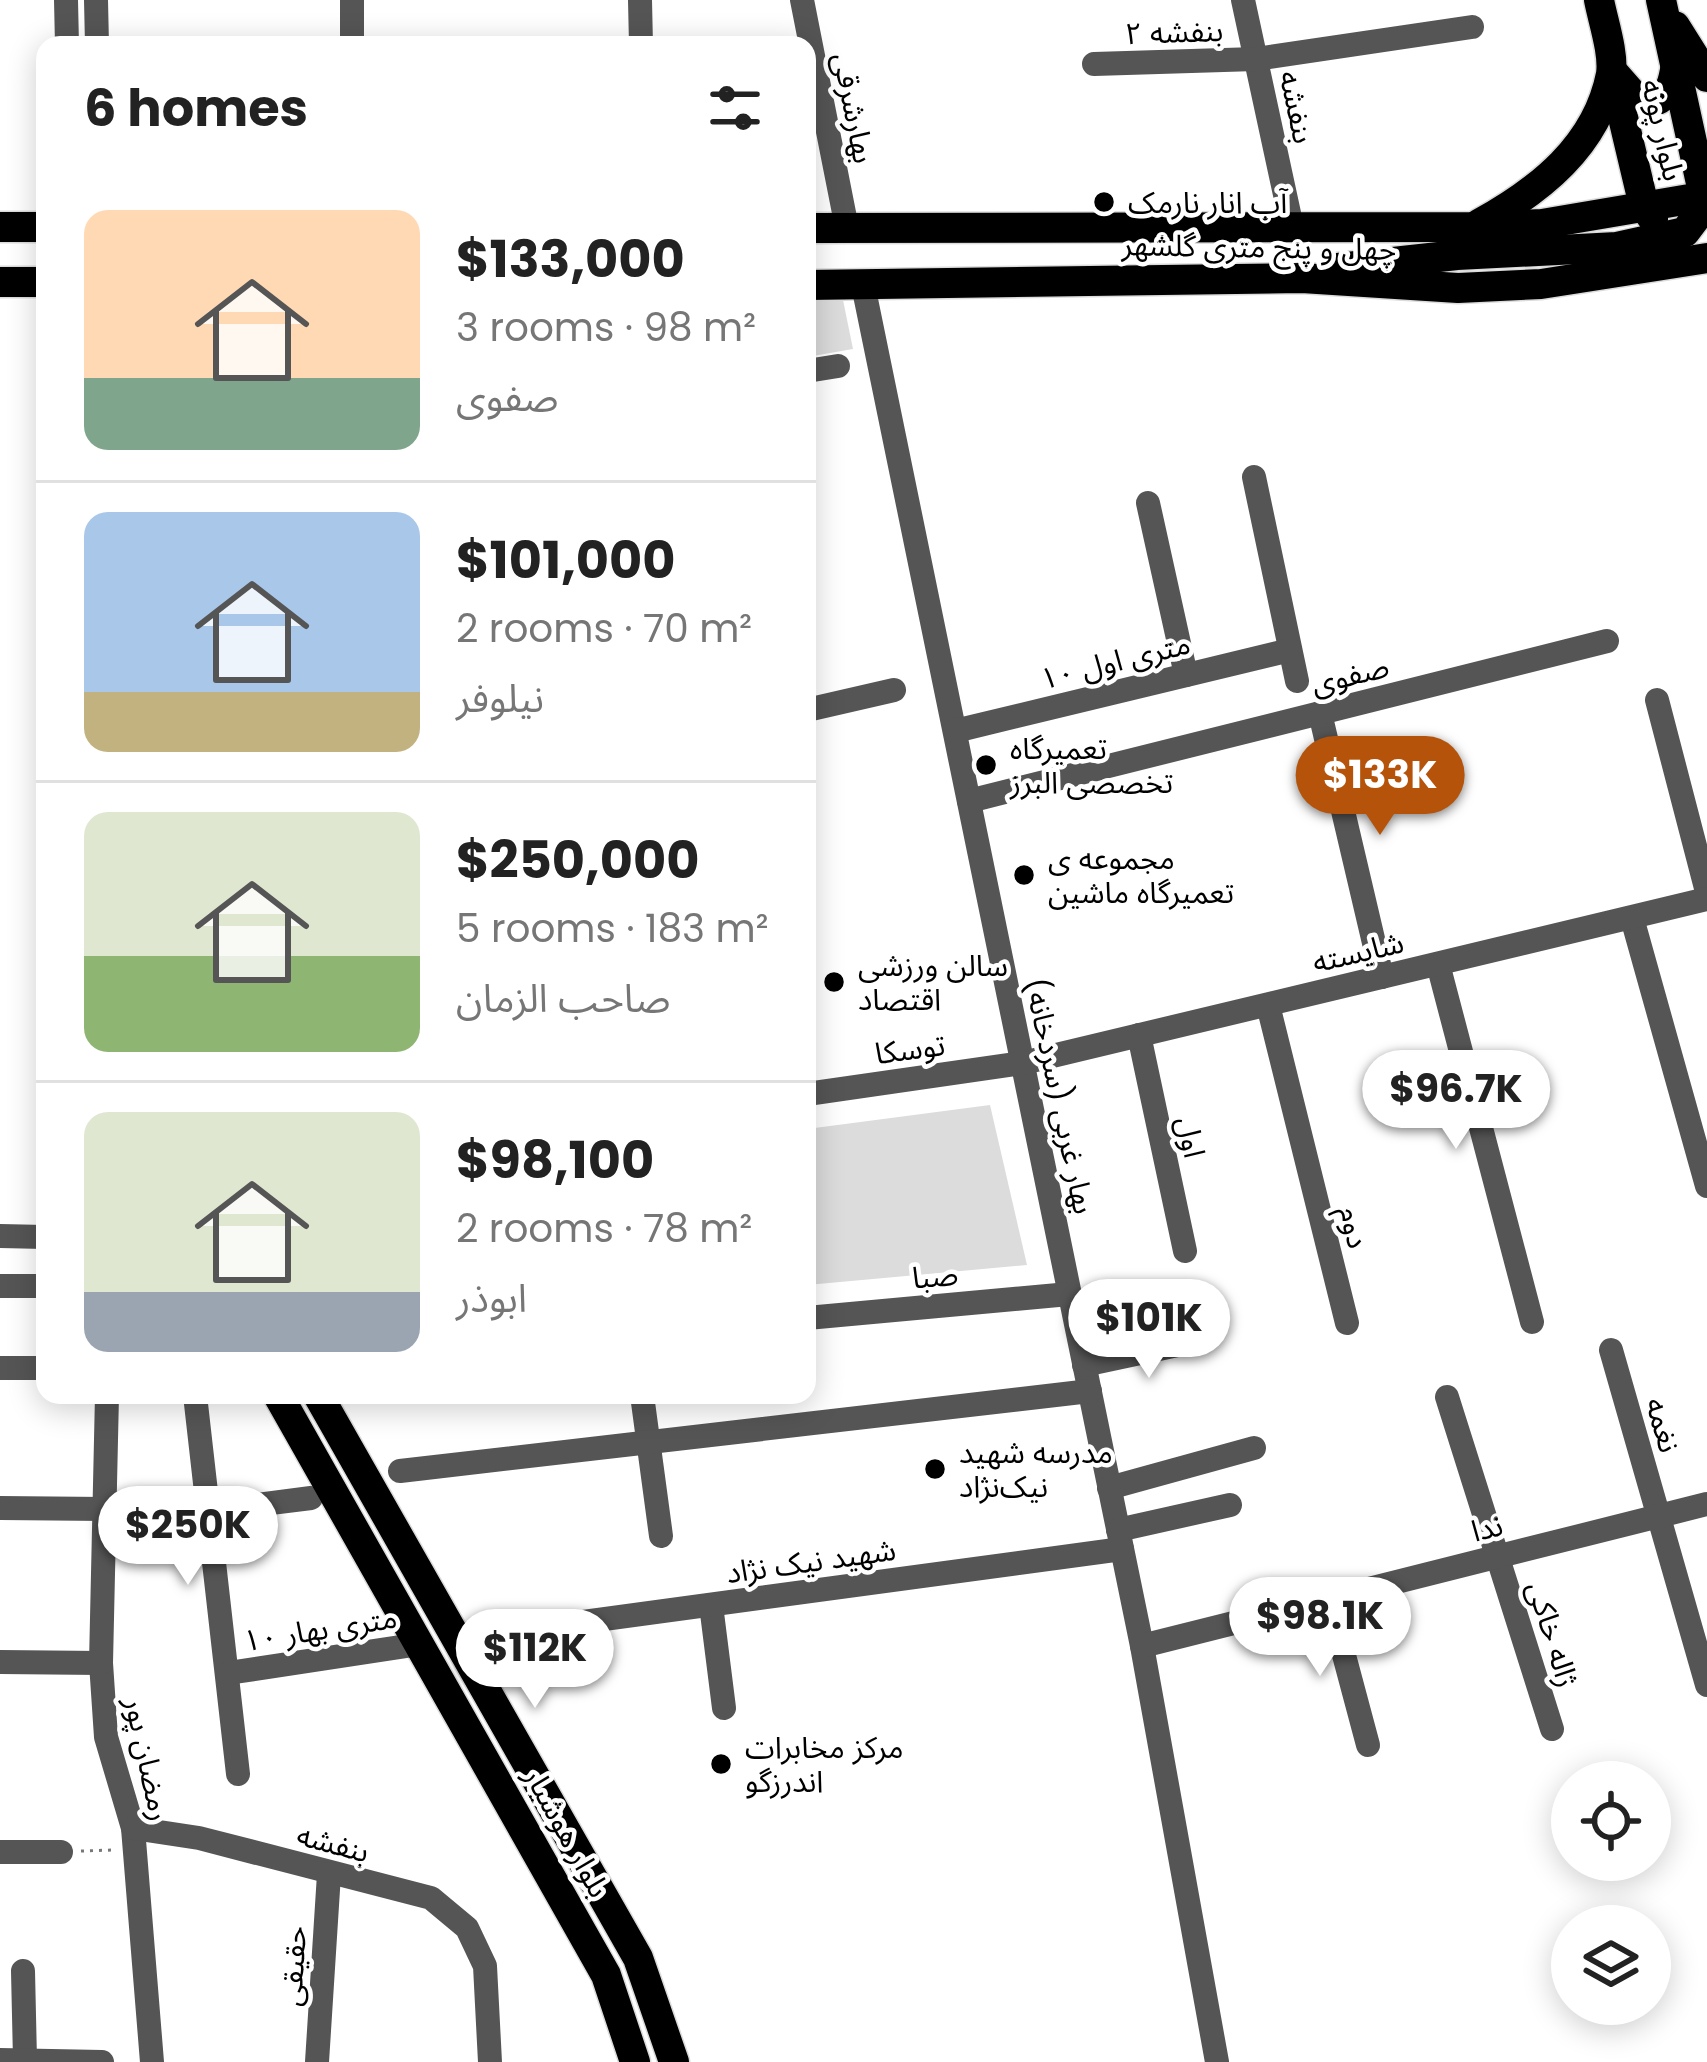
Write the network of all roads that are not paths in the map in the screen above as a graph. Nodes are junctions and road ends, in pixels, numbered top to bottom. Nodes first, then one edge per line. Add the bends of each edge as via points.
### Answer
1 (66, 0) edge
2 (96, 0) edge
3 (352, 0) edge
4 (640, 0) edge
5 (802, 0) edge
6 (1243, 0) edge
7 (1599, 0) edge
8 (1662, 3) edge
9 (1472, 27) dead end
10 (67, 36) edge
11 (97, 36) edge
12 (352, 36) edge
13 (641, 36) edge
14 (809, 36) edge
15 (1256, 59) junction
16 (1094, 64) dead end
17 (1676, 64) junction
18 (816, 71) edge
19 (1612, 71) junction
20 (1707, 77) edge
21 (1706, 197) edge
22 (1644, 206) junction
23 (1612, 212) junction
24 (0, 227) edge
25 (36, 227) edge
26 (1292, 227) junction
27 (1472, 227) junction
28 (816, 228) edge
29 (847, 228) junction
30 (1696, 236) edge
31 (1616, 247) junction
32 (1707, 258) edge
33 (1303, 278) junction
34 (0, 282) edge
35 (36, 282) edge
36 (816, 285) edge
37 (863, 285) junction
38 (838, 366) dead end
39 (816, 370) edge
40 (1254, 477) dead end
41 (1148, 503) dead end
42 (1607, 641) dead end
43 (1290, 650) junction
44 (1186, 675) junction
45 (1297, 681) dead end
46 (894, 690) dead end
47 (1657, 700) dead end
48 (816, 708) edge
49 (1319, 713) junction
50 (955, 731) junction
51 (969, 801) junction
52 (1707, 896) edge
53 (1632, 918) junction
54 (1438, 964) junction
55 (1382, 977) junction
56 (1268, 1005) junction
57 (1138, 1035) junction
58 (1022, 1063) junction
59 (816, 1093) edge
60 (1707, 1186) edge
61 (0, 1236) edge
62 (36, 1237) edge
63 (1184, 1252) dead end
64 (0, 1286) edge
65 (36, 1286) edge
66 (1070, 1294) junction
67 (816, 1317) edge
68 (1532, 1322) dead end
69 (1347, 1323) dead end
70 (1201, 1340) dead end
71 (1611, 1350) dead end
72 (1084, 1364) junction
73 (0, 1368) edge
74 (36, 1368) edge
75 (1090, 1391) junction
76 (1448, 1397) dead end
77 (107, 1404) edge
78 (196, 1404) edge
79 (283, 1404) edge
80 (323, 1404) edge
81 (643, 1404) edge
82 (650, 1444) junction
83 (1254, 1448) dead end
84 (400, 1471) dead end
85 (1109, 1488) junction
86 (311, 1498) dead end
87 (1707, 1504) edge
88 (1230, 1505) dead end
89 (0, 1508) edge
90 (105, 1508) junction
91 (209, 1511) junction
92 (1657, 1516) junction
93 (661, 1536) dead end
94 (1120, 1540) junction
95 (1498, 1556) junction
96 (1329, 1599) junction
97 (711, 1605) junction
98 (508, 1632) dead end
99 (460, 1646) junction
100 (1142, 1646) junction
101 (425, 1653) junction
102 (0, 1662) edge
103 (100, 1663) junction
104 (228, 1673) junction
105 (1707, 1685) edge
106 (724, 1708) dead end
107 (498, 1712) junction
108 (466, 1726) junction
109 (1552, 1729) dead end
110 (1368, 1744) dead end
111 (238, 1774) dead end
112 (134, 1839) junction
113 (0, 1852) edge
114 (61, 1852) road end
115 (329, 1874) junction
116 (23, 1972) dead end
117 (11, 2061) edge
118 (102, 2062) edge
119 (152, 2062) edge
120 (317, 2062) edge
121 (490, 2062) edge
122 (635, 2062) edge
123 (674, 2062) edge
124 (1216, 2062) edge

1 - 10 street
2 - 11 street
3 - 12 street
4 - 13 street
5 - 14 street, بهارشرقی
6 - 15 street, بنفشه
7 - 19 main road, بلوار پونه
8 - 17 main road, بلوار پونه
8 - 20 main road
9 - 15 street, بنفشه ۲
15 - 16 street, بنفشه ۲
15 - 26 street, بنفشه
17 - 19 main road via 1672,85 1652,103
17 - 21 main road, بلوار پونه
18 - 29 street, بهارشرقی
19 - 22 main road, بلوار پونه
19 - 27 main road, بلوار پونه via 1562,166
21 - 22 main road, چهل و پنج متری گلشهر
21 - 30 main road
22 - 23 main road, چهل و پنج متری گلشهر
22 - 30 main road via 1656,224
23 - 27 main road, چهل و پنج متری گلشهر
23 - 31 main road via 1624,232
24 - 25 main road
26 - 27 main road, چهل و پنج متری گلشهر
26 - 29 main road, چهل و پنج متری گلشهر
28 - 29 main road, چهل و پنج متری گلشهر
30 - 31 main road
31 - 33 main road via 1354,264
32 - 33 main road, چهل و پنج متری گلشهر via 1541,284
33 - 37 main road, چهل و پنج متری گلشهر
34 - 35 main road
36 - 37 main road, چهل و پنج متری گلشهر
37 - 50 street, بهار غربی (سردخانه)
38 - 39 street
40 - 43 street
41 - 44 street
42 - 49 street, صفوی
43 - 44 street, ۱۰ متری اول
43 - 45 street
44 - 50 street, ۱۰ متری اول
46 - 48 street
47 - 52 street
49 - 51 street, صفوی
49 - 55 street
50 - 51 street, بهار غربی (سردخانه)
51 - 58 street, بهار غربی (سردخانه)
52 - 53 street, شایسته
53 - 54 street, شایسته
53 - 60 street
54 - 55 street, شایسته
54 - 68 street
55 - 56 street, شایسته
56 - 57 street, شایسته
56 - 69 street, دوم
57 - 58 street, شایسته
57 - 63 street, اول
58 - 59 street, توسکا
58 - 66 street, بهار غربی (سردخانه)
61 - 62 street
64 - 65 street
66 - 67 street, صبا
66 - 72 street, بهار غربی (سردخانه)
70 - 72 street
71 - 92 street, نغمه
72 - 75 street, بهار غربی (سردخانه)
73 - 74 street
75 - 82 street
75 - 85 street, بهار غربی (سردخانه)
76 - 95 street, ژاله خاکی
77 - 90 street, رمضان پور
78 - 91 street
79 - 101 main road, بلوار هوشیار
80 - 99 main road, بلوار هوشیار
81 - 82 street
82 - 84 street
82 - 93 street
83 - 85 street
85 - 94 street, بهار غربی (سردخانه)
86 - 91 street
87 - 92 street, ندا
88 - 94 street, شهید نیک نژاد
89 - 90 street
90 - 103 street, رمضان پور
91 - 104 street
92 - 95 street, ندا
92 - 105 street, نغمه
94 - 97 street, شهید نیک نژاد
94 - 100 street, بهار غربی (سردخانه)
95 - 96 street, ندا
95 - 109 street, ژاله خاکی
96 - 100 street, ندا
96 - 110 street
97 - 98 street, شهید نیک نژاد
97 - 106 street
99 - 101 main road via 453,1662
99 - 107 main road, بلوار هوشیار
100 - 124 street, بهار غربی (سردخانه)
101 - 104 street, ۱۰ متری بهار
101 - 108 main road, بلوار هوشیار
102 - 103 street
103 - 112 street, رمضان پور via 106,1737
104 - 111 street
107 - 108 main road via 479,1712
107 - 123 main road, بلوار هوشیار via 638,1958
108 - 122 main road, بلوار هوشیار via 606,1975
112 - 115 street, بنفشه via 199,1838
112 - 119 street, رمضان پور
113 - 114 street
115 - 120 street, حقیقی
115 - 121 street, بنفشه via 431,1898 467,1928 485,1966
116 - 117 street
117 - 118 street

